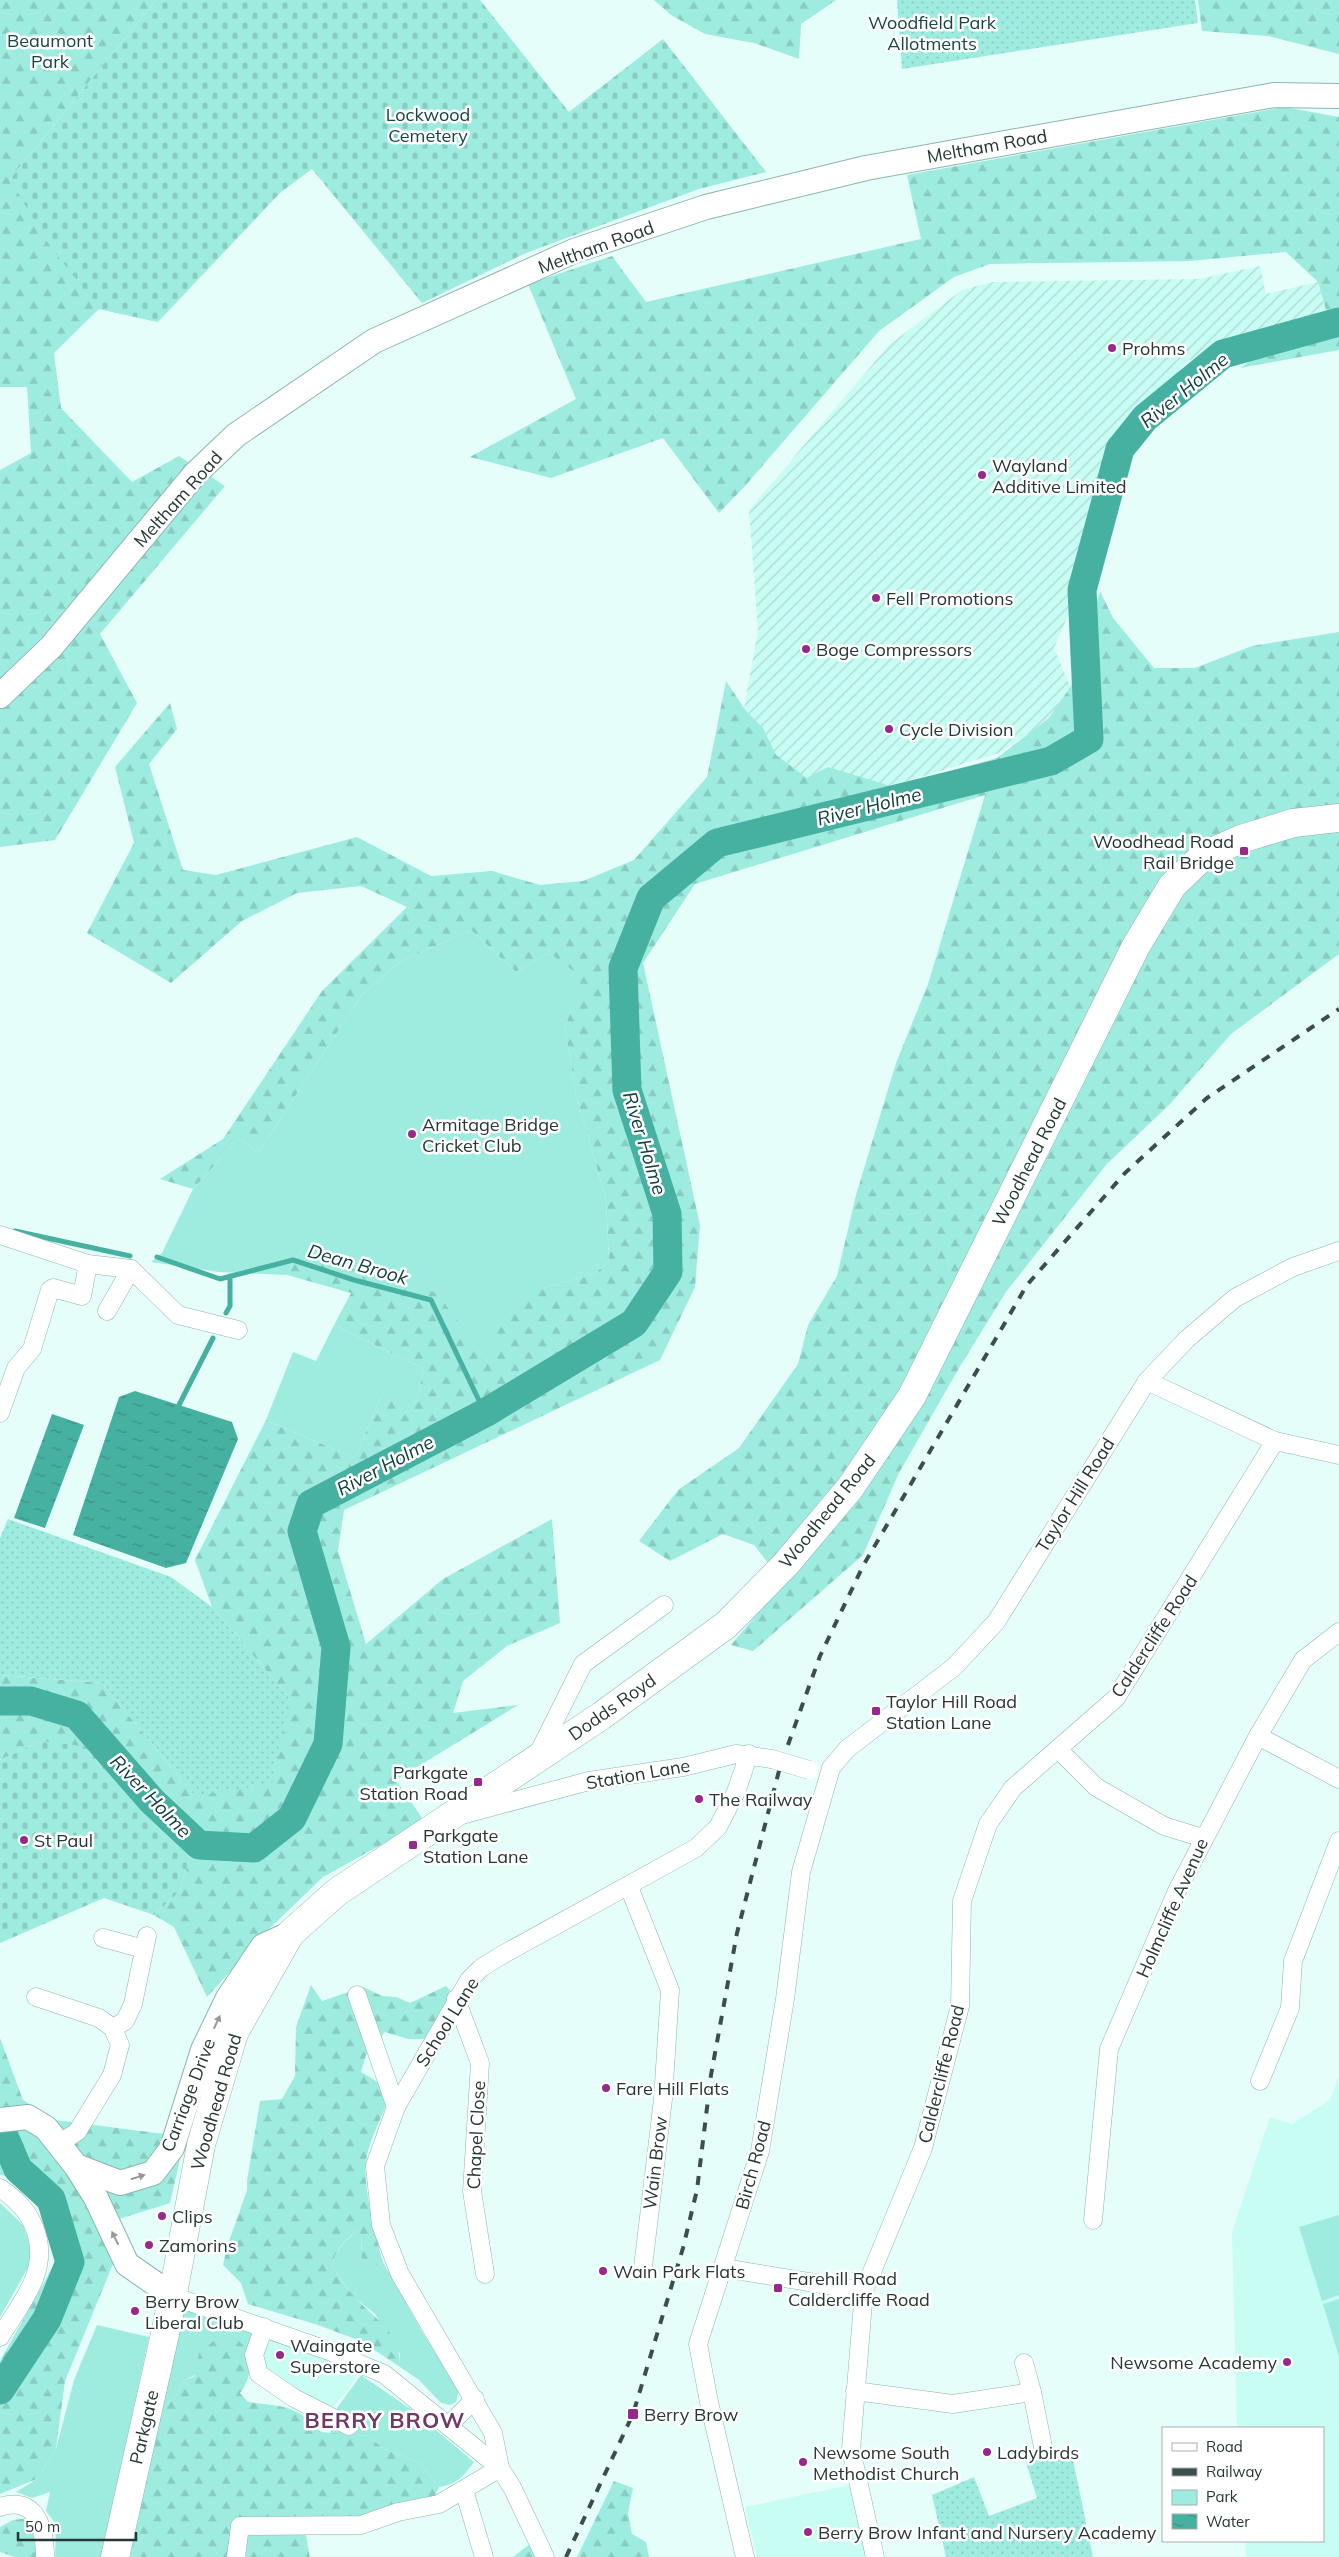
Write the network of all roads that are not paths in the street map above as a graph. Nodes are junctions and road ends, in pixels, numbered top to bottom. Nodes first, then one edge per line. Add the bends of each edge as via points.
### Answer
1 (1339, 96) edge
2 (0, 696) edge
3 (1339, 818) edge
4 (0, 1235) edge
5 (1339, 1251) edge
6 (88, 1264) junction
7 (131, 1269) junction
8 (107, 1311) dead end
9 (238, 1330) dead end
10 (1147, 1381) junction
11 (0, 1413) edge
12 (1275, 1441) junction
13 (1339, 1455) edge
14 (768, 1582) joint
15 (664, 1605) dead end
16 (1339, 1632) edge
17 (1258, 1736) junction
18 (1058, 1749) junction
19 (749, 1754) junction
20 (534, 1761) junction
21 (831, 1768) junction
22 (1339, 1779) edge
23 (446, 1819) junction
24 (1203, 1838) junction
25 (1339, 1841) edge
26 (629, 1887) junction
27 (290, 1934) junction
28 (103, 1938) dead end
29 (357, 1994) dead end
30 (36, 1996) dead end
31 (456, 1999) junction
32 (113, 2028) junction
33 (1260, 2081) dead end
34 (396, 2107) junction
35 (8, 2118) edge
36 (58, 2144) junction
37 (76, 2166) junction
38 (0, 2188) edge
39 (1092, 2220) dead end
40 (643, 2268) dead end
41 (723, 2268) junction
42 (485, 2274) dead end
43 (864, 2290) junction
44 (173, 2296) junction
45 (264, 2327) junction
46 (0, 2337) edge
47 (1024, 2363) dead end
48 (855, 2391) junction
49 (1032, 2392) junction
50 (475, 2400) junction
51 (448, 2425) junction
52 (349, 2426) dead end
53 (1043, 2447) dead end
54 (500, 2468) junction
55 (464, 2490) junction
56 (0, 2507) edge
57 (46, 2557) edge
58 (115, 2557) edge
59 (236, 2557) edge
60 (484, 2557) edge
61 (545, 2557) edge
62 (745, 2557) edge
63 (875, 2557) edge

1 - 2 main road, Meltham Road via 1274,95 866,168 706,207 574,252 381,338 236,435 195,474 50,648
3 - 14 main road, Woodhead Road via 1293,823 1241,839 1203,856 1172,886 1136,946 912,1396 850,1488
4 - 6 street
5 - 10 street, Taylor Hill Road via 1293,1267 1235,1298
6 - 7 street
6 - 11 street via 82,1296 54,1288 50,1290 32,1349 16,1368
7 - 8 street
7 - 9 street via 178,1315
10 - 12 street
10 - 21 street, Taylor Hill Road via 996,1622 954,1667 847,1749
12 - 13 street
12 - 18 street, Caldercliffe Road via 1116,1698
14 - 20 main road, Dodds Royd via 726,1625
15 - 20 street via 583,1664
16 - 17 street, Holmcliffe Avenue via 1303,1660
17 - 22 street
17 - 24 street, Holmcliffe Avenue
18 - 24 street via 1096,1786 1164,1826
18 - 43 street, Caldercliffe Road via 1013,1788 988,1824 962,1901 960,2006 923,2148
19 - 21 street, Station Lane, bridge via 809,1770
19 - 23 street, Station Lane via 589,1781
19 - 26 street, School Lane via 736,1792 718,1827 696,1848
20 - 23 main road, Dodds Royd
21 - 41 street, Birch Road via 801,1872 785,2000 760,2151
23 - 27 main road, Woodhead Road via 337,1892
24 - 39 street, Holmcliffe Avenue via 1109,2049
25 - 33 street via 1293,1961 1290,2008
26 - 31 street, School Lane via 481,1968 468,1980
26 - 40 street, Wain Brow via 670,1990 663,2098
37 -> 27 main road, Carriage Drive via 120,2183 153,2173 172,2148 204,2050 228,1998 263,1946
27 - 44 main road, Woodhead Road via 234,2032 201,2145
28 - 32 street via 145,1942 133,2004 125,2021
29 - 34 street
30 - 32 street via 99,2018
31 - 34 street, School Lane
31 - 42 street, Chapel Close via 480,2063 472,2191
32 - 36 street via 120,2045 112,2075 77,2132
34 - 50 street, School Lane via 375,2166 381,2225 400,2274
35 - 36 main road via 36,2120
36 - 37 main road
44 -> 37 main road via 125,2270 96,2198
38 - 46 street via 19,2200 41,2246 40,2265 31,2286
41 - 43 street
41 - 62 street, Birch Road via 698,2344
43 - 48 street, Caldercliffe Road
44 - 45 street
44 - 58 main road, Parkgate
45 - 51 street via 384,2374
45 - 52 street via 254,2355 259,2374 294,2398
47 - 49 street
48 - 49 street via 953,2404
48 - 63 street, Caldercliffe Road via 851,2449
49 - 53 street
50 - 51 street
50 - 54 street, School Lane via 494,2433
51 - 54 street
54 - 55 street
54 - 61 street
55 - 59 street via 439,2504 398,2512 361,2525 240,2526
55 - 60 street
56 - 57 street via 24,2505 31,2509 42,2525

